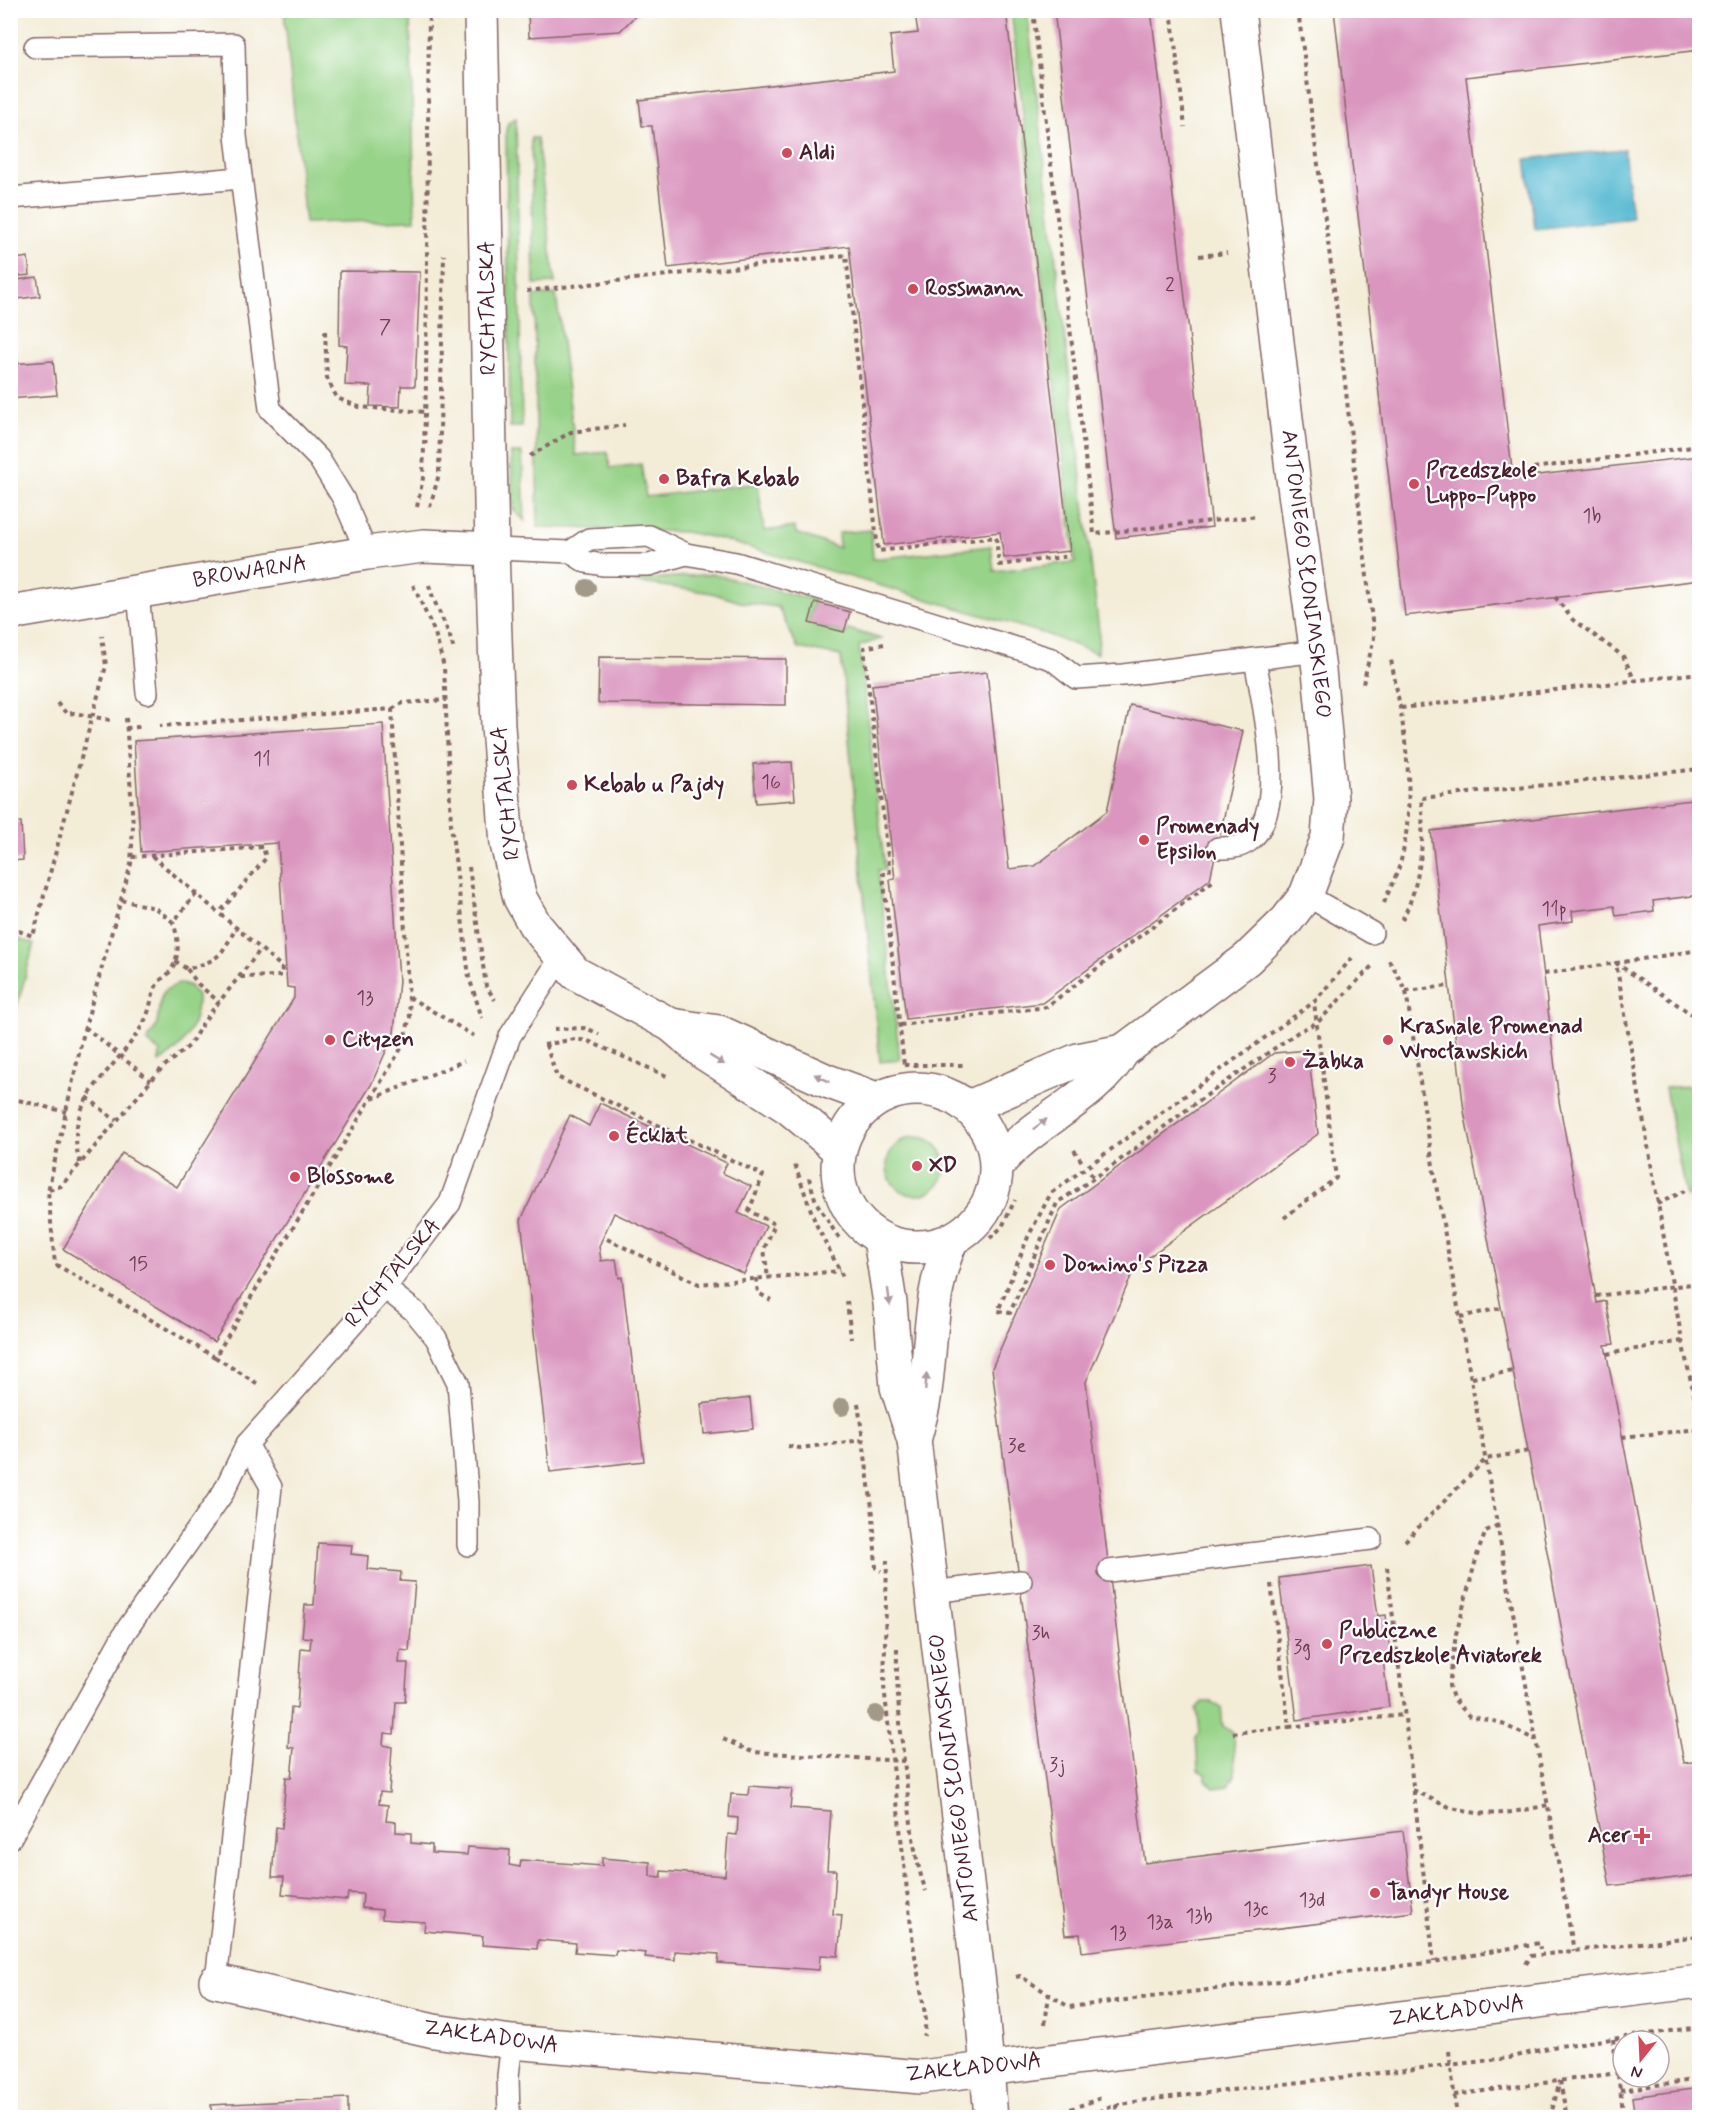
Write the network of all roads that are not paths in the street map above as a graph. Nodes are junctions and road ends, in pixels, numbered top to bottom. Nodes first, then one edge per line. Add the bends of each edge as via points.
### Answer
1 (481, 10) edge
2 (1238, 10) edge
3 (35, 47) dead end
4 (241, 178) junction
5 (10, 198) edge
6 (492, 549) junction
7 (367, 553) junction
8 (138, 591) junction
9 (10, 613) edge
10 (1317, 651) junction
11 (1255, 659) junction
12 (147, 693) dead end
13 (1218, 848) dead end
14 (1306, 895) junction
15 (1372, 933) road end
16 (561, 957) junction
17 (671, 1024) junction
18 (1123, 1051) junction
19 (876, 1100) junction
20 (969, 1107) junction
21 (840, 1150) junction
22 (998, 1164) junction
23 (880, 1239) junction
24 (951, 1241) junction
25 (385, 1288) junction
26 (914, 1440) junction
27 (247, 1444) junction
28 (1371, 1539) road end
29 (468, 1545) dead end
30 (1109, 1571) dead end
31 (1021, 1581) dead end
32 (932, 1592) junction
33 (10, 1839) edge
34 (216, 1981) joint
35 (1700, 1981) edge
36 (512, 2042) junction
37 (988, 2068) junction
38 (509, 2118) edge
39 (991, 2118) edge

1 - 6 street, RYCHTALSKA
2 - 10 street, ANTONIEGO SŁONIMSKIEGO
3 - 4 lane via 234,44
4 - 5 lane
4 - 7 lane via 270,409 319,459 343,498
6 - 7 street, BROWARNA via 414,548
6 - 11 lane via 570,552 586,562 603,565 649,565 686,554 736,563 1052,659 1076,678
6 - 16 street, RYCHTALSKA via 507,844 520,898 535,925
7 - 8 street, BROWARNA
8 - 9 street, BROWARNA
8 - 12 lane
10 - 11 lane
10 - 14 street, ANTONIEGO SŁONIMSKIEGO via 1331,800 1328,837
11 - 13 lane via 1266,730 1270,801 1261,825 1249,841 1232,848
14 - 15 lane
14 - 18 street, ANTONIEGO SŁONIMSKIEGO via 1247,959
16 - 17 street via 574,973 593,985
16 - 25 lane, RYCHTALSKA via 521,1017 498,1063 450,1203
19 -> 17 street via 719,1032
17 -> 21 street via 704,1053 788,1107
18 - 20 street, ANTONIEGO SŁONIMSKIEGO via 1078,1060
22 -> 18 street, ANTONIEGO SŁONIMSKIEGO via 1040,1124 1113,1069
19 - 20 street via 907,1089 940,1092
19 - 21 street via 853,1120
20 - 22 street via 989,1132
21 - 23 street via 838,1171 845,1201 863,1227
22 - 24 street via 995,1187 986,1209 971,1228
23 - 24 street via 916,1248
23 -> 26 street, ANTONIEGO SŁONIMSKIEGO via 897,1387
26 -> 24 street, ANTONIEGO SŁONIMSKIEGO via 924,1400 934,1294
25 - 27 lane, RYCHTALSKA
25 - 29 lane via 414,1311 436,1338 458,1383
26 - 32 street, ANTONIEGO SŁONIMSKIEGO
27 - 33 lane, RYCHTALSKA via 224,1493 125,1632
27 - 34 lane via 270,1487
28 - 30 lane
31 - 32 lane
32 - 37 street, ANTONIEGO SŁONIMSKIEGO
34 - 36 street, ZAKŁADOWA via 434,2031
35 - 37 street, ZAKŁADOWA
36 - 37 street, ZAKŁADOWA via 921,2078
36 - 38 lane
37 - 39 street, ANTONIEGO SŁONIMSKIEGO

